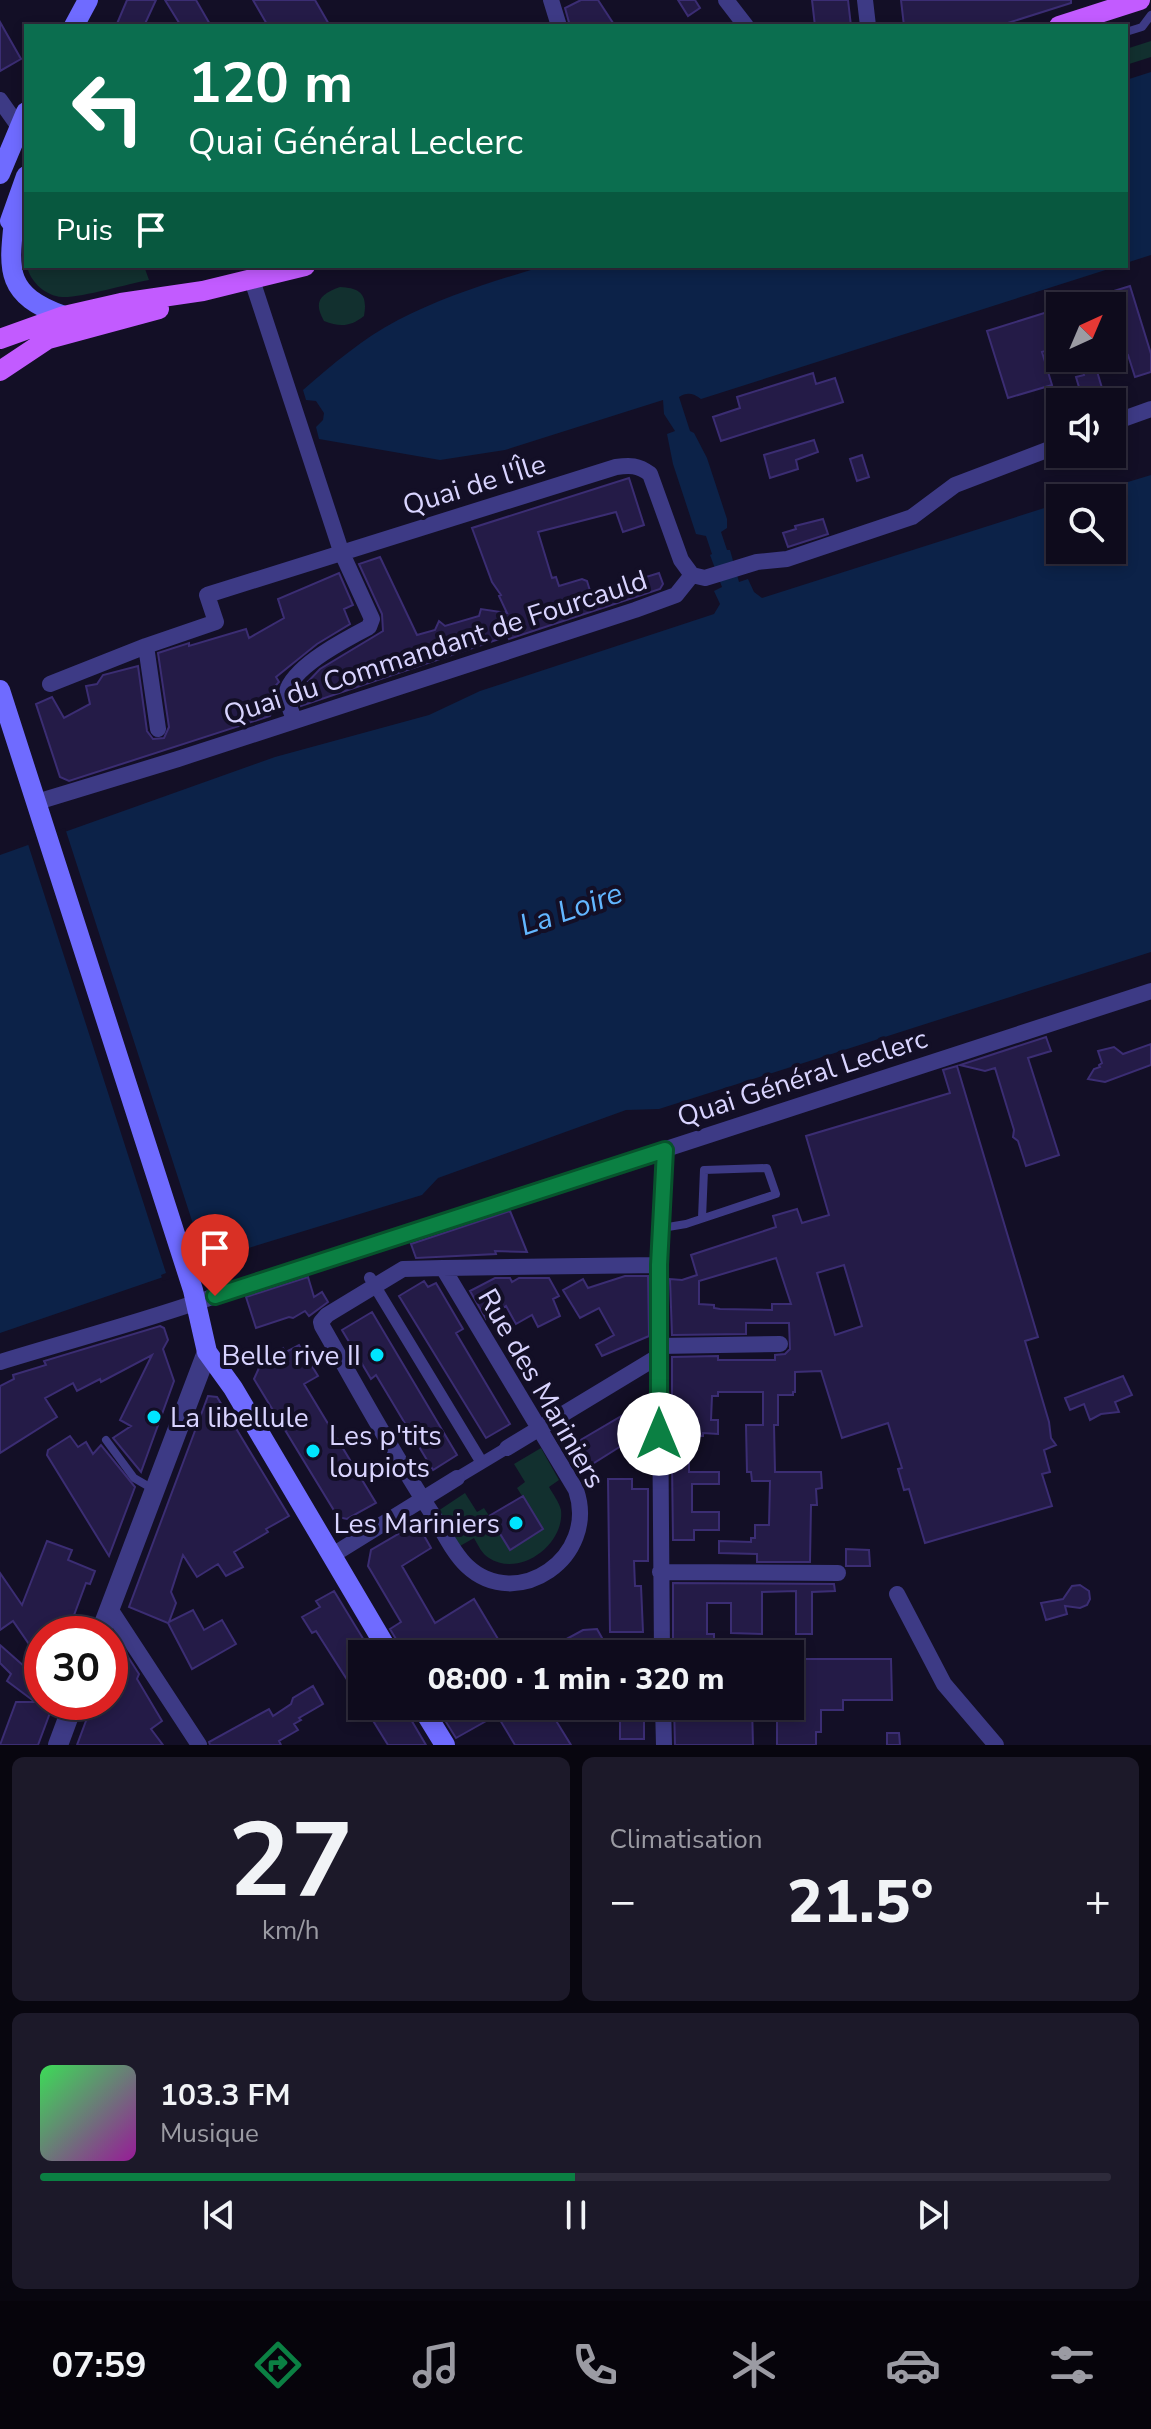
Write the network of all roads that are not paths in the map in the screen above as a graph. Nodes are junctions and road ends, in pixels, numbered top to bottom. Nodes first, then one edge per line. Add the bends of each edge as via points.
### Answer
1 (90, 0) edge
2 (551, 0) edge
3 (726, 0) edge
4 (865, 0) edge
5 (1140, 0) edge
6 (1151, 15) edge
7 (75, 24) edge
8 (84, 24) edge
9 (558, 24) edge
10 (744, 24) edge
11 (868, 24) edge
12 (1065, 24) edge
13 (1128, 31) edge
14 (0, 100) edge
15 (22, 120) edge
16 (0, 174) edge
17 (24, 182) edge
18 (15, 211) junction
19 (0, 243) edge
20 (297, 268) edge
21 (252, 280) junction
22 (187, 294) junction
23 (64, 316) junction
24 (0, 339) edge
25 (0, 371) edge
26 (1151, 409) edge
27 (1126, 418) edge
28 (1046, 450) edge
29 (341, 551) junction
30 (692, 575) junction
31 (146, 646) junction
32 (50, 684) dead end
33 (0, 690) edge
34 (294, 719) junction
35 (158, 729) dead end
36 (37, 802) junction
37 (1151, 991) edge
38 (665, 1150) junction
39 (702, 1218) junction
40 (661, 1228) junction
41 (659, 1265) junction
42 (443, 1268) junction
43 (372, 1282) junction
44 (195, 1296) junction
45 (780, 1344) dead end
46 (659, 1351) junction
47 (207, 1352) junction
48 (0, 1362) edge
49 (225, 1378) junction
50 (194, 1385) junction
51 (540, 1429) junction
52 (106, 1440) dead end
53 (507, 1448) joint
54 (482, 1463) junction
55 (457, 1478) joint
56 (154, 1489) junction
57 (423, 1499) junction
58 (331, 1556) junction
59 (660, 1572) junction
60 (838, 1573) dead end
61 (897, 1594) dead end
62 (110, 1609) junction
63 (107, 1616) edge
64 (382, 1640) edge
65 (662, 1640) edge
66 (67, 1720) edge
67 (430, 1720) edge
68 (663, 1720) edge
69 (58, 1745) edge
70 (199, 1745) edge
71 (445, 1745) edge
72 (664, 1745) edge
73 (996, 1745) edge

1 - 7 main road
1 - 8 main road
2 - 9 street
3 - 10 street
4 - 11 street
5 - 12 main road
6 - 13 lane via 1142,27
14 - 15 street
15 - 16 main road
17 - 18 main road
18 - 19 main road
18 - 23 main road via 10,257 14,278 31,301
20 - 21 main road
21 - 22 main road
21 - 29 street
22 - 23 main road
22 - 25 main road via 159,309 48,339
23 - 24 main road
26 - 27 street
28 - 30 street via 955,485 912,517 787,559 705,578
29 - 30 street, Quai de l'Île via 630,465 650,474 681,560
29 - 31 street, Quai de l'Île via 207,595 216,622
29 - 34 street via 371,623 321,654 289,686
30 - 34 street, Quai du Commandant de Fourcauld via 679,593 635,610
31 - 32 street
31 - 35 street
33 - 36 main road
34 - 36 street, Quai du Commandant de Fourcauld
36 - 44 main road
37 - 38 street, Quai Général Leclerc
38 - 40 street
38 - 44 street, Quai Général Leclerc via 356,1256
39 - 39 lane via 776,1194 767,1168 704,1170
39 - 40 lane
40 - 41 street
41 - 42 street
41 - 46 street
42 - 43 street, Rue des Mariniers via 403,1269
42 - 51 street, Rue des Mariniers
43 - 54 street
43 - 57 street, Rue des Mariniers via 321,1322
44 - 47 main road
44 - 48 street, Quai Général Leclerc via 182,1309
45 - 46 street
46 - 51 street
46 - 59 street
47 - 49 main road
47 - 50 street
49 - 50 street
49 - 58 main road
50 - 56 street
51 - 53 street
51 - 57 street, Rue des Mariniers via 582,1506 572,1550 551,1570 505,1584 480,1576 465,1564
52 - 56 lane via 134,1478
53 - 54 street
54 - 55 street
55 - 57 street
56 - 62 street
57 - 58 street
58 - 64 main road
59 - 60 street
59 - 65 street
61 - 73 street via 944,1684
62 - 63 street
62 - 70 street
66 - 69 street
67 - 71 main road
68 - 72 street

